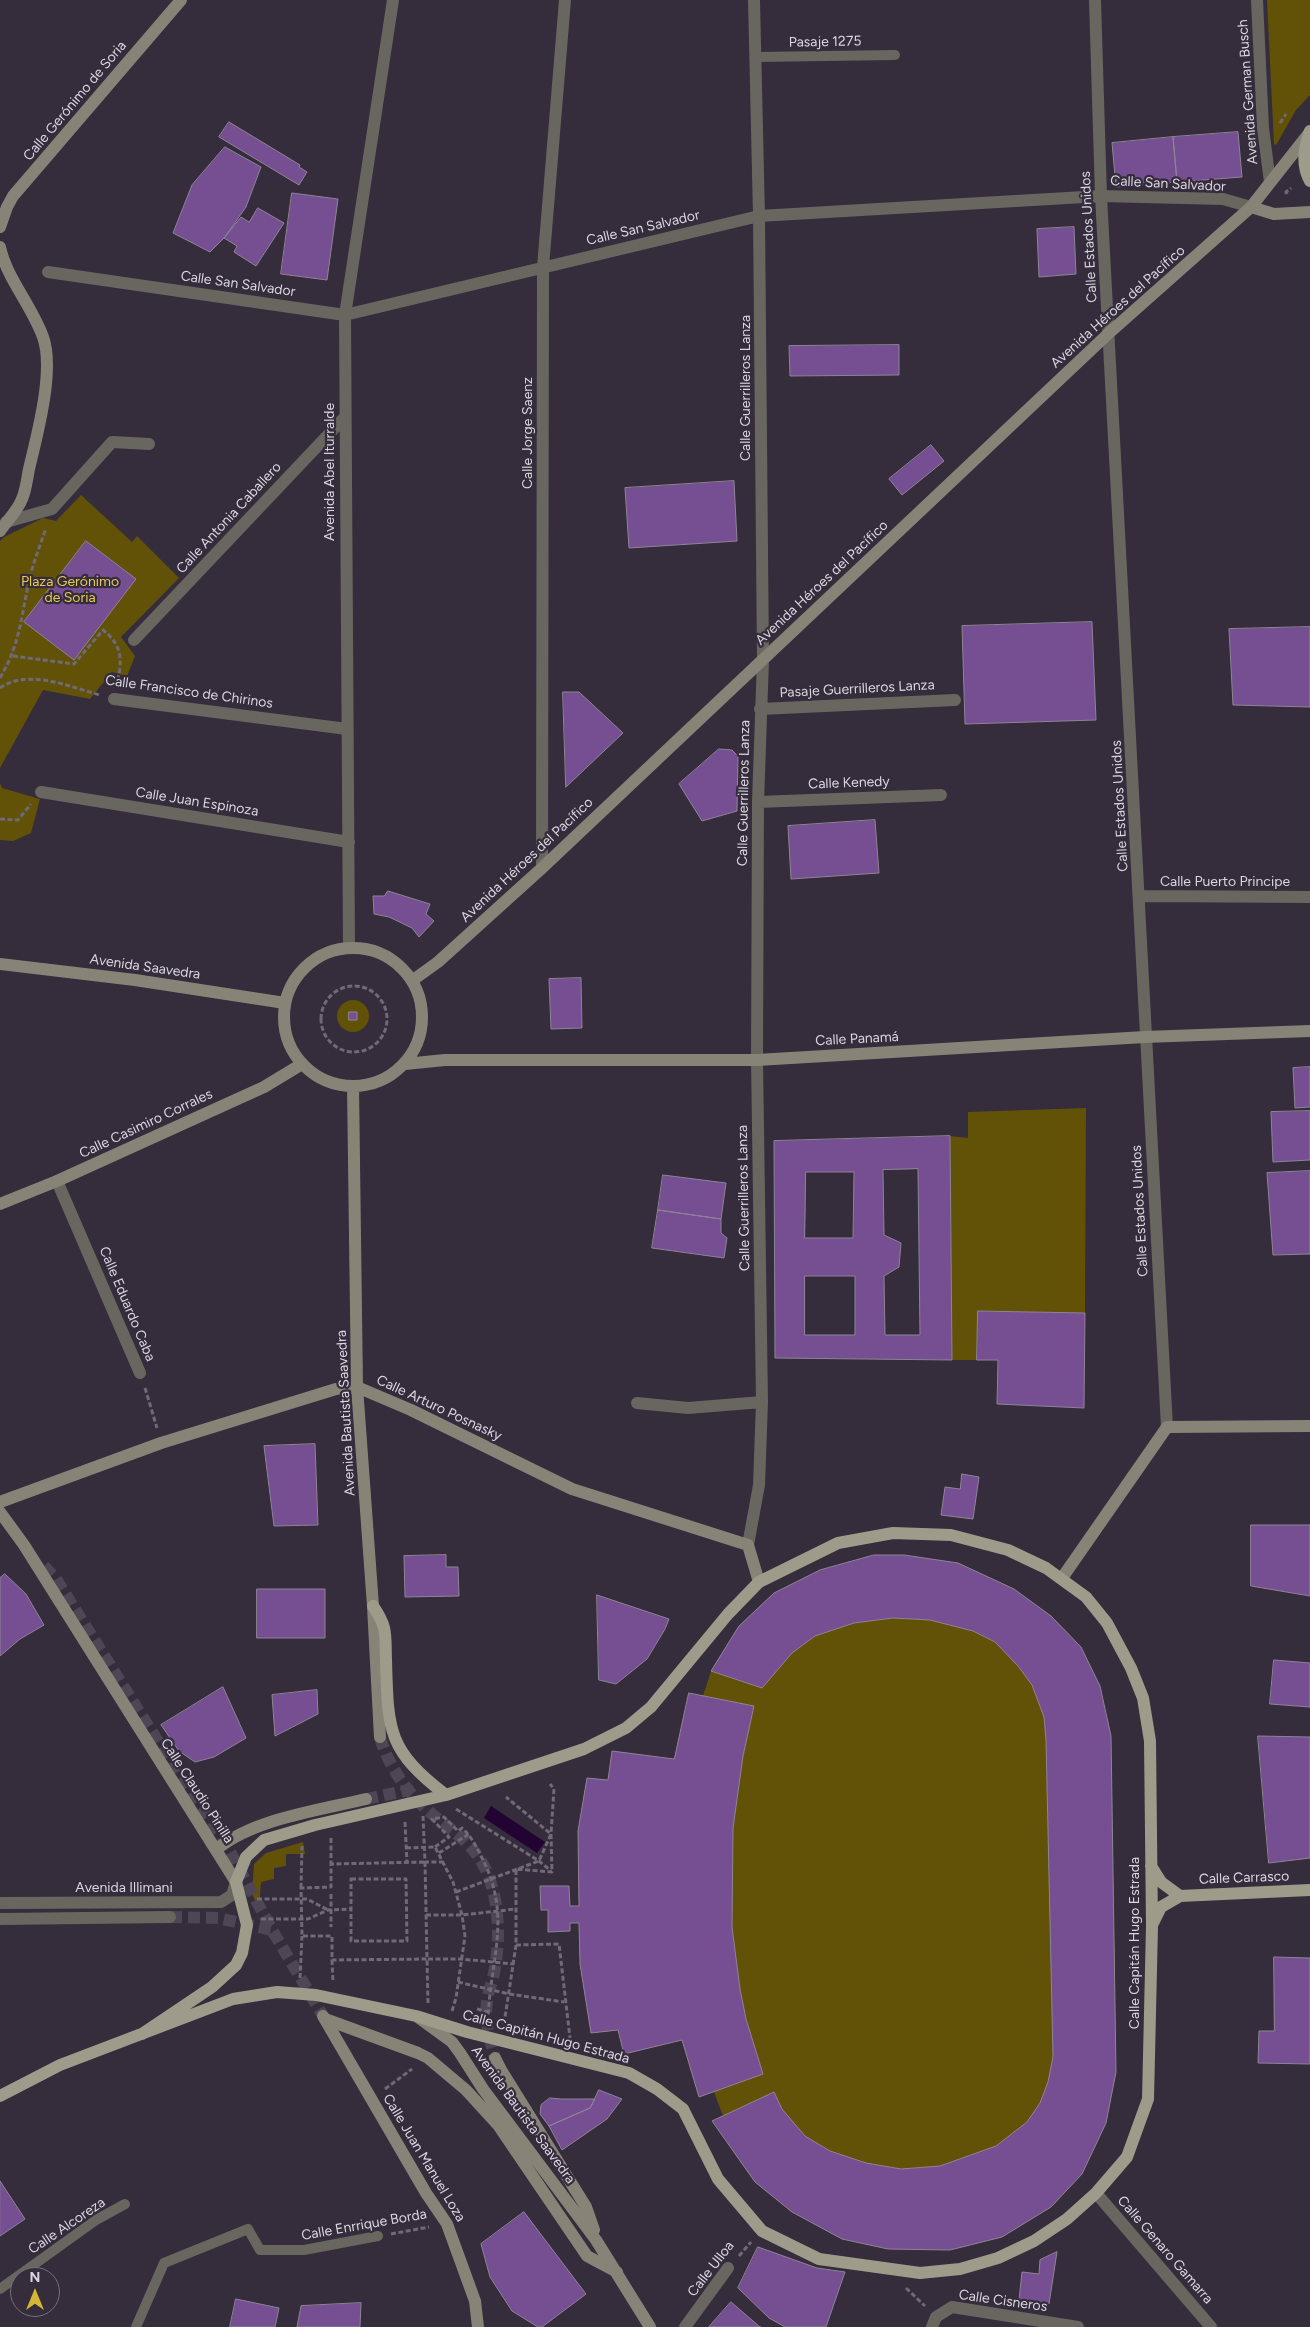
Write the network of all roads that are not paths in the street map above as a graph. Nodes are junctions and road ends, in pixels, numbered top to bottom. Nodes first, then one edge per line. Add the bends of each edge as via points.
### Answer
1 (180, 0) edge
2 (393, 0) edge
3 (565, 0) edge
4 (754, 0) edge
5 (1096, 0) edge
6 (1257, 0) edge
7 (896, 55) dead end
8 (756, 57) junction
9 (1310, 131) edge
10 (1310, 181) edge
11 (1270, 182) junction
12 (1101, 196) junction
13 (1251, 208) junction
14 (1310, 212) edge
15 (759, 216) junction
16 (0, 227) edge
17 (0, 247) edge
18 (543, 267) junction
19 (48, 272) dead end
20 (345, 315) junction
21 (1109, 333) junction
22 (345, 417) junction
23 (149, 444) dead end
24 (3, 526) edge
25 (134, 640) dead end
26 (763, 660) junction
27 (114, 699) road end
28 (955, 700) dead end
29 (760, 709) junction
30 (347, 729) junction
31 (41, 792) road end
32 (941, 795) dead end
33 (758, 802) junction
34 (349, 842) junction
35 (542, 868) junction
36 (1140, 896) junction
37 (1310, 897) edge
38 (349, 947) junction
39 (0, 964) edge
40 (413, 980) junction
41 (285, 1003) junction
42 (1310, 1031) edge
43 (1145, 1037) junction
44 (757, 1060) junction
45 (302, 1064) junction
46 (405, 1064) junction
47 (353, 1086) junction
48 (57, 1181) junction
49 (0, 1204) edge
50 (140, 1373) road end
51 (357, 1387) junction
52 (762, 1402) junction
53 (637, 1403) dead end
54 (1310, 1426) edge
55 (1167, 1427) junction
56 (0, 1502) edge
57 (0, 1512) edge
58 (24, 1546) junction
59 (748, 1546) junction
60 (44, 1566) tunnel mouth
61 (1062, 1578) junction
62 (759, 1582) junction
63 (373, 1606) junction
64 (380, 1737) tunnel mouth
65 (446, 1795) junction
66 (366, 1798) tunnel mouth
67 (217, 1849) junction
68 (1150, 1863) junction
69 (236, 1882) junction
70 (1310, 1890) edge
71 (1180, 1896) junction
72 (0, 1903) edge
73 (170, 1917) tunnel mouth
74 (0, 1919) edge
75 (1152, 1926) junction
76 (416, 2016) junction
77 (142, 2034) junction
78 (496, 2058) tunnel mouth
79 (0, 2096) edge
80 (1096, 2193) junction
81 (125, 2204) dead end
82 (378, 2236) road end
83 (596, 2240) junction
84 (728, 2268) road end
85 (617, 2272) junction
86 (0, 2289) edge
87 (934, 2322) edge
88 (136, 2327) edge
89 (478, 2327) edge
90 (650, 2327) edge
91 (685, 2327) edge
92 (1078, 2327) edge
93 (1211, 2327) edge

1 - 16 main road, Calle Gerónimo de Soria via 13,196
2 - 20 street, Avenida Abel Iturralde
3 - 18 street, Calle Jorge Saenz
4 - 8 street, Calle Guerrilleros Lanza
5 - 12 street, Calle Estados Unidos
6 - 11 street, Avenida German Busch via 1263,128
7 - 8 lane, Pasaje 1275
8 - 15 street, Calle Guerrilleros Lanza
9 - 10 main road via 1304,151
9 - 11 main road, Avenida Héroes del Pacífico
11 - 13 main road, Avenida Héroes del Pacífico
12 - 13 street, Calle San Salvador via 1223,200
12 - 15 street, Calle San Salvador
12 - 21 street, Calle Estados Unidos
13 - 14 main road via 1274,214
13 - 21 main road, Avenida Héroes del Pacífico
15 - 18 street, Calle San Salvador
15 - 26 street, Calle Guerrilleros Lanza
17 - 24 main road via 9,272 32,309 47,356 47,376 22,500
18 - 20 street, Calle San Salvador
18 - 35 street, Calle Jorge Saenz
19 - 20 street, Calle San Salvador
20 - 22 street, Avenida Abel Iturralde
21 - 26 main road, Avenida Héroes del Pacífico
21 - 36 street, Calle Estados Unidos
22 - 25 street, Calle Antonia Caballero
22 - 30 street, Avenida Abel Iturralde
23 - 24 street via 112,442 52,509
26 - 29 street, Calle Guerrilleros Lanza
26 - 35 main road, Avenida Héroes del Pacífico
27 - 30 street, Calle Francisco de Chirinos
28 - 29 street, Pasaje Guerrilleros Lanza
29 - 33 street, Calle Guerrilleros Lanza
30 - 34 street, Avenida Abel Iturralde
31 - 34 street, Calle Juan Espinoza
32 - 33 street, Calle Kenedy
33 - 44 street, Calle Guerrilleros Lanza
34 - 38 street, Avenida Abel Iturralde
35 - 40 main road, Avenida Héroes del Pacífico via 438,962
36 - 37 street, Calle Puerto Principe
36 - 43 street, Calle Estados Unidos
38 - 40 main road via 387,956
38 - 41 main road via 324,954 306,966 292,983
39 - 41 main road, Avenida Saavedra
40 - 46 main road via 422,1002 422,1027 413,1053
41 - 45 main road via 286,1035
42 - 43 main road, Calle Panamá
43 - 44 main road, Calle Panamá
43 - 55 street, Calle Estados Unidos
44 - 46 main road, Calle Panamá via 445,1060
44 - 52 street, Calle Guerrilleros Lanza
45 - 47 main road via 324,1080
45 - 48 main road, Calle Casimiro Corrales via 264,1087
46 - 47 main road via 385,1078
47 - 51 main road, Avenida Bautista Saavedra
48 - 49 main road, Calle Casimiro Corrales
48 - 50 street, Calle Eduardo Caba
51 - 56 main road, Calle Arturo Posnasky via 336,1389 162,1443
51 - 59 main road, Calle Arturo Posnasky via 572,1489
51 - 63 main road, Avenida Bautista Saavedra
52 - 53 street via 688,1408
52 - 59 street, Calle Guerrilleros Lanza via 759,1485
54 - 55 main road
55 - 61 main road
57 - 58 main road, Calle Claudio Pinilla
58 - 60 main road, Calle Claudio Pinilla
58 - 67 main road, Calle Claudio Pinilla
59 - 62 main road, Calle Guerrilleros Lanza
61 - 62 main road, Calle Capitán Hugo Estrada via 1008,1550 951,1535 893,1533 838,1543
61 - 68 main road, Calle Capitán Hugo Estrada via 1086,1597 1107,1623 1132,1668 1143,1698 1150,1741
62 - 65 main road, Calle Capitán Hugo Estrada via 728,1614 651,1707 626,1728 584,1749
63 - 64 main road, Avenida Bautista Saavedra
63 - 65 main road via 385,1624 387,1701 394,1738 414,1769
65 - 69 main road, Calle Capitán Hugo Estrada via 264,1840 246,1857
66 - 67 main road via 256,1826
67 - 69 main road, Calle Claudio Pinilla
68 - 71 main road via 1162,1882
68 - 75 main road, Calle Capitán Hugo Estrada
69 - 72 street, Avenida Illimani via 232,1895 221,1902
69 - 77 main road, Calle Claudio Pinilla via 247,1925 242,1954 236,1965 212,1987
70 - 71 main road, Calle Carrasco
71 - 75 main road via 1162,1907
73 - 74 street, Avenida Illimani
75 - 80 main road, Calle Capitán Hugo Estrada via 1148,2099 1127,2157
76 - 77 main road, Calle Capitán Hugo Estrada via 316,1995 277,1992 233,1999
76 - 80 main road, Calle Capitán Hugo Estrada via 630,2073 657,2089 683,2109 718,2179 762,2230 819,2259 920,2274 960,2269 998,2258 1034,2241 1067,2219
76 - 83 main road, Avenida Bautista Saavedra via 452,2042 483,2089
77 - 79 main road via 60,2066
78 - 83 main road, Avenida Bautista Saavedra via 500,2070 586,2207
80 - 93 street, Calle Genaro Gamarra
81 - 86 lane, Calle Alcoreza via 96,2220
82 - 88 lane, Calle Enrrique Borda via 304,2250 260,2250 248,2229 164,2263
83 - 85 main road, Avenida Bautista Saavedra
84 - 91 street, Calle Ulloa
85 - 89 main road, Calle Juan Manuel Loza via 587,2256 498,2125 457,2081 418,2053 324,2016 447,2224 475,2301
85 - 90 main road, Avenida Bautista Saavedra
87 - 92 street, Calle Cisneros via 952,2307

